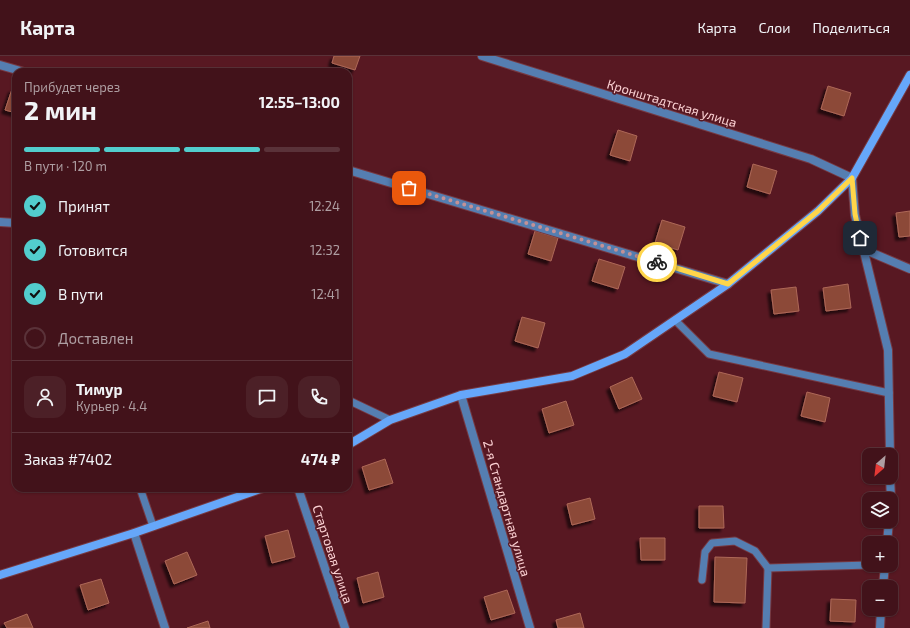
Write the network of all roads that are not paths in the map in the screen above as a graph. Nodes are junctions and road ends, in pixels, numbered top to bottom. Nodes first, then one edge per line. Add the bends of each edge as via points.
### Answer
1 (482, 56) edge
2 (0, 65) edge
3 (12, 68) edge
4 (910, 75) edge
5 (352, 171) edge
6 (852, 178) junction
7 (0, 222) edge
8 (12, 223) edge
9 (863, 249) junction
10 (910, 269) edge
11 (728, 284) junction
12 (675, 320) junction
13 (889, 393) junction
14 (461, 395) junction
15 (352, 402) edge
16 (390, 420) junction
17 (352, 443) edge
18 (890, 448) edge
19 (141, 492) edge
20 (251, 492) edge
21 (299, 492) edge
22 (153, 526) junction
23 (134, 533) junction
24 (862, 565) edge
25 (768, 568) junction
26 (0, 575) edge
27 (702, 580) dead end
28 (881, 616) edge
29 (165, 628) edge
30 (345, 628) edge
31 (530, 628) edge
32 (766, 628) edge
33 (880, 628) edge

1 - 6 street, Кронштадтская улица via 811,159
2 - 3 street
4 - 6 street
5 - 11 street
6 - 9 street via 855,214
6 - 11 street via 818,211
7 - 8 street
9 - 10 street
9 - 13 street via 888,350
11 - 12 street
12 - 13 lane via 709,354
12 - 14 street via 625,354 572,376
13 - 18 street
14 - 16 street
14 - 31 street, 2-я Стандартная улица
15 - 16 lane
16 - 17 street
19 - 22 lane
20 - 22 street
21 - 30 street, Стартовая улица
22 - 23 street
23 - 26 street
23 - 29 street
24 - 25 lane
25 - 27 lane via 755,551 735,541 712,543 705,552
25 - 32 lane
28 - 33 street

